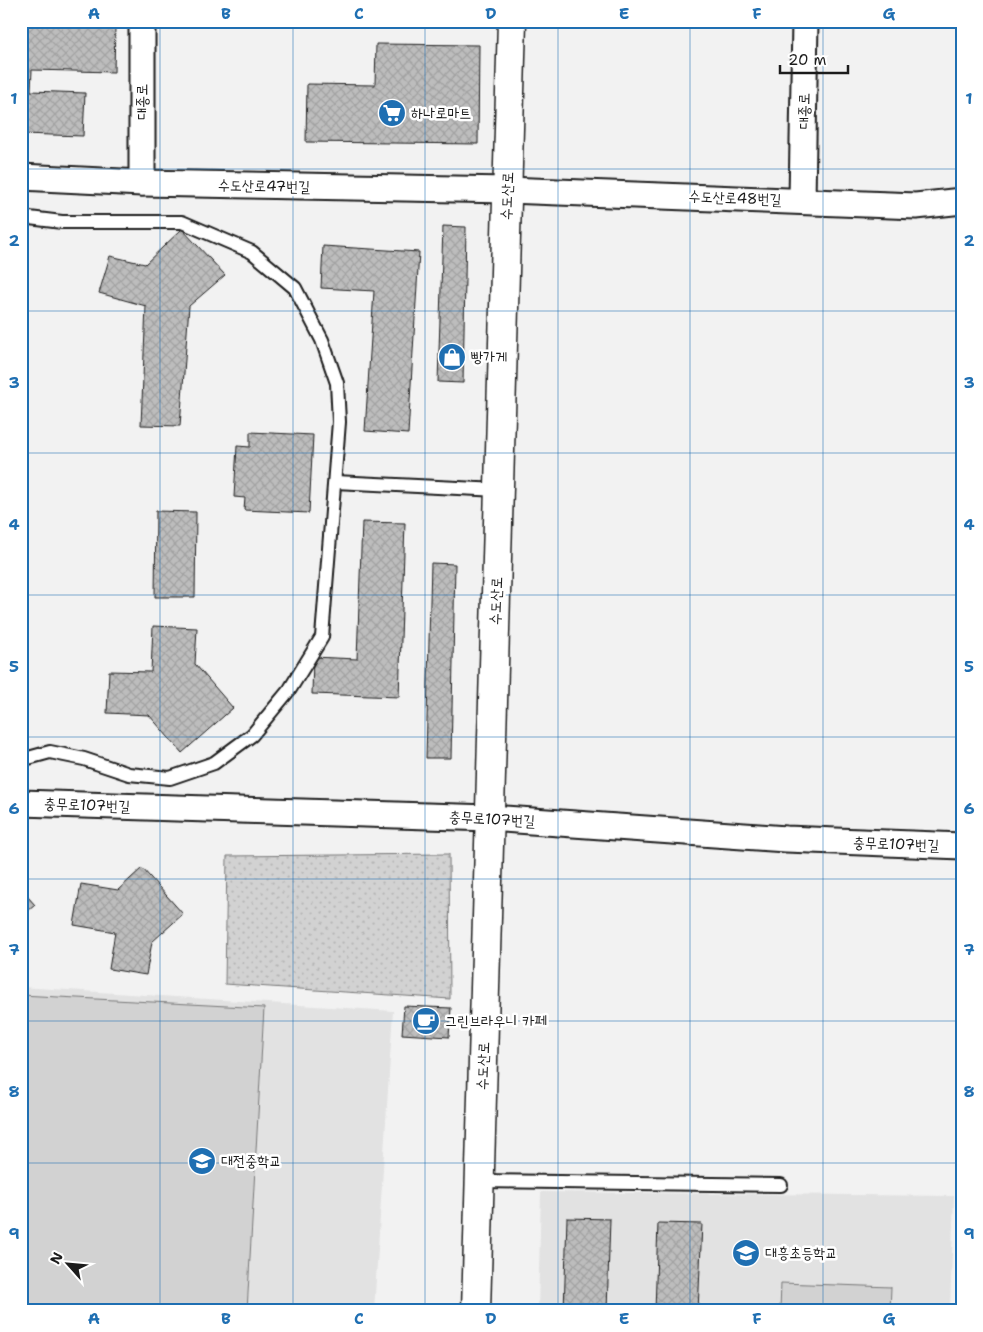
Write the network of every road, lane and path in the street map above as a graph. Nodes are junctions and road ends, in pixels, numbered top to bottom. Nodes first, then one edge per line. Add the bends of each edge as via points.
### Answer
1 (142, 21) edge
2 (512, 21) edge
3 (805, 21) edge
4 (21, 177) edge
5 (142, 183) junction
6 (507, 190) junction
7 (802, 200) junction
8 (962, 201) edge
9 (21, 217) edge
10 (335, 482) junction
11 (499, 490) junction
12 (21, 760) edge
13 (21, 803) edge
14 (490, 818) junction
15 (962, 846) edge
16 (480, 1181) junction
17 (781, 1185) dead end
18 (476, 1311) edge

1 - 5 street, 대종로
2 - 6 main road, 수도산로
3 - 7 street, 대종로
4 - 5 street, 수도산로47번길
5 - 6 street, 수도산로47번길
6 - 7 street, 수도산로48번길
6 - 11 main road, 수도산로
7 - 8 street, 수도산로48번길 via 916,206
9 - 10 lane via 62,222 182,222 252,252 295,288 322,340 337,383 339,422
10 - 11 lane
10 - 12 lane via 322,637 290,689 252,735 214,763 170,778 129,774 50,752
11 - 14 main road, 수도산로
13 - 14 street, 충무로107번길
14 - 15 street, 충무로107번길 via 786,839
14 - 16 main road, 수도산로
16 - 17 lane
16 - 18 main road, 수도산로

